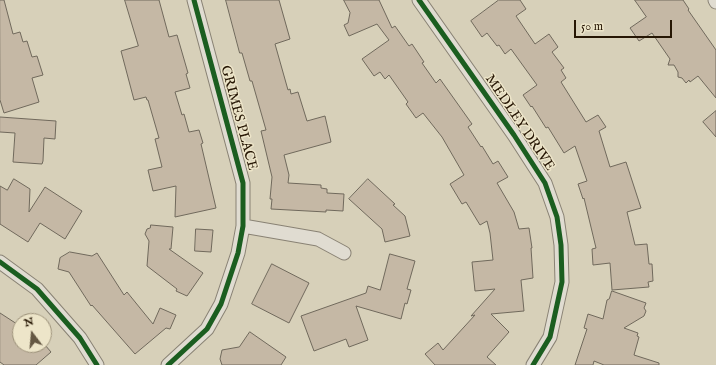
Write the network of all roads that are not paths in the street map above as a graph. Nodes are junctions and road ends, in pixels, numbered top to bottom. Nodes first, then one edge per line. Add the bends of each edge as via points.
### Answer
1 (194, 0) edge
2 (419, 0) edge
3 (243, 226) junction
4 (344, 253) dead end
5 (0, 262) edge
6 (97, 365) edge
7 (168, 365) edge
8 (533, 365) edge

1 - 3 street, GRIMES PLACE via 243,183
2 - 8 street, MEDLEY DRIVE via 546,184 558,217 562,282 550,337
3 - 4 street via 318,239
3 - 7 street, GRIMES PLACE via 238,253 221,304 207,329
5 - 6 street via 37,289 80,338

